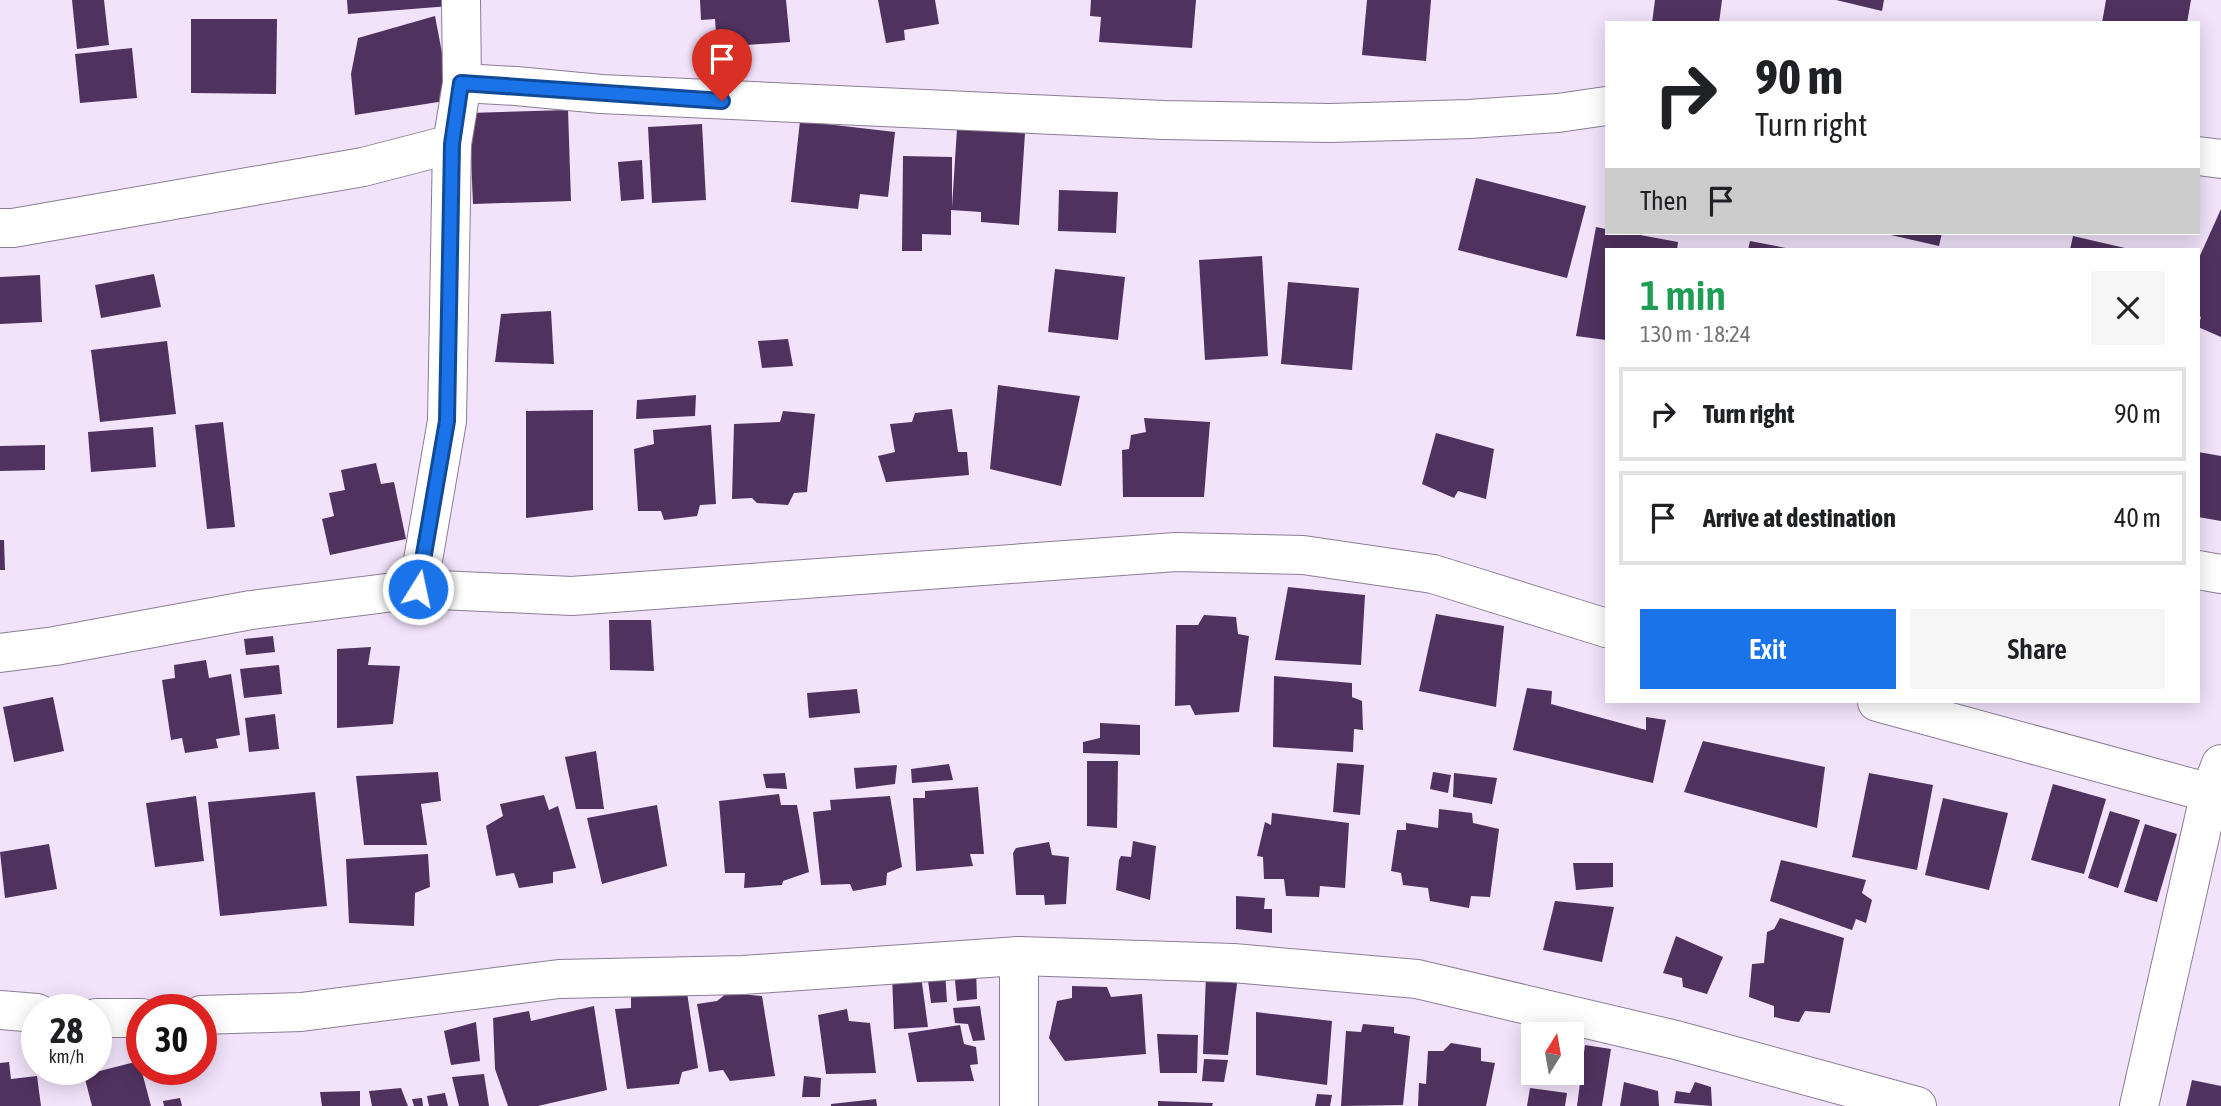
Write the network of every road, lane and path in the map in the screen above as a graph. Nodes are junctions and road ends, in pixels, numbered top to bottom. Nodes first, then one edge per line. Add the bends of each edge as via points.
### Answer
1 (461, 0) edge
2 (461, 83) junction
3 (1605, 106) edge
4 (452, 144) junction
5 (2200, 156) edge
6 (2221, 159) edge
7 (0, 228) edge
8 (2200, 570) edge
9 (2221, 574) edge
10 (418, 589) junction
11 (1605, 628) edge
12 (0, 653) edge
13 (1881, 703) edge
14 (2217, 784) edge
15 (1018, 956) junction
16 (0, 1010) edge
17 (21, 1012) edge
18 (217, 1015) edge
19 (1019, 1106) edge
20 (1917, 1106) edge
21 (2139, 1106) edge

1 - 2 street
2 - 3 street via 708,100 1164,120 1330,123 1469,119
2 - 4 street
4 - 7 street via 363,167
4 - 10 street via 447,421
5 - 6 street
8 - 9 street
10 - 11 street via 572,596 1176,552 1303,555 1433,574
10 - 12 street via 251,610
13 - 14 street
14 - 21 street
15 - 18 street via 743,975 559,979 301,1012
15 - 19 street
15 - 20 street via 1233,963 1417,979 1676,1040
16 - 17 street

